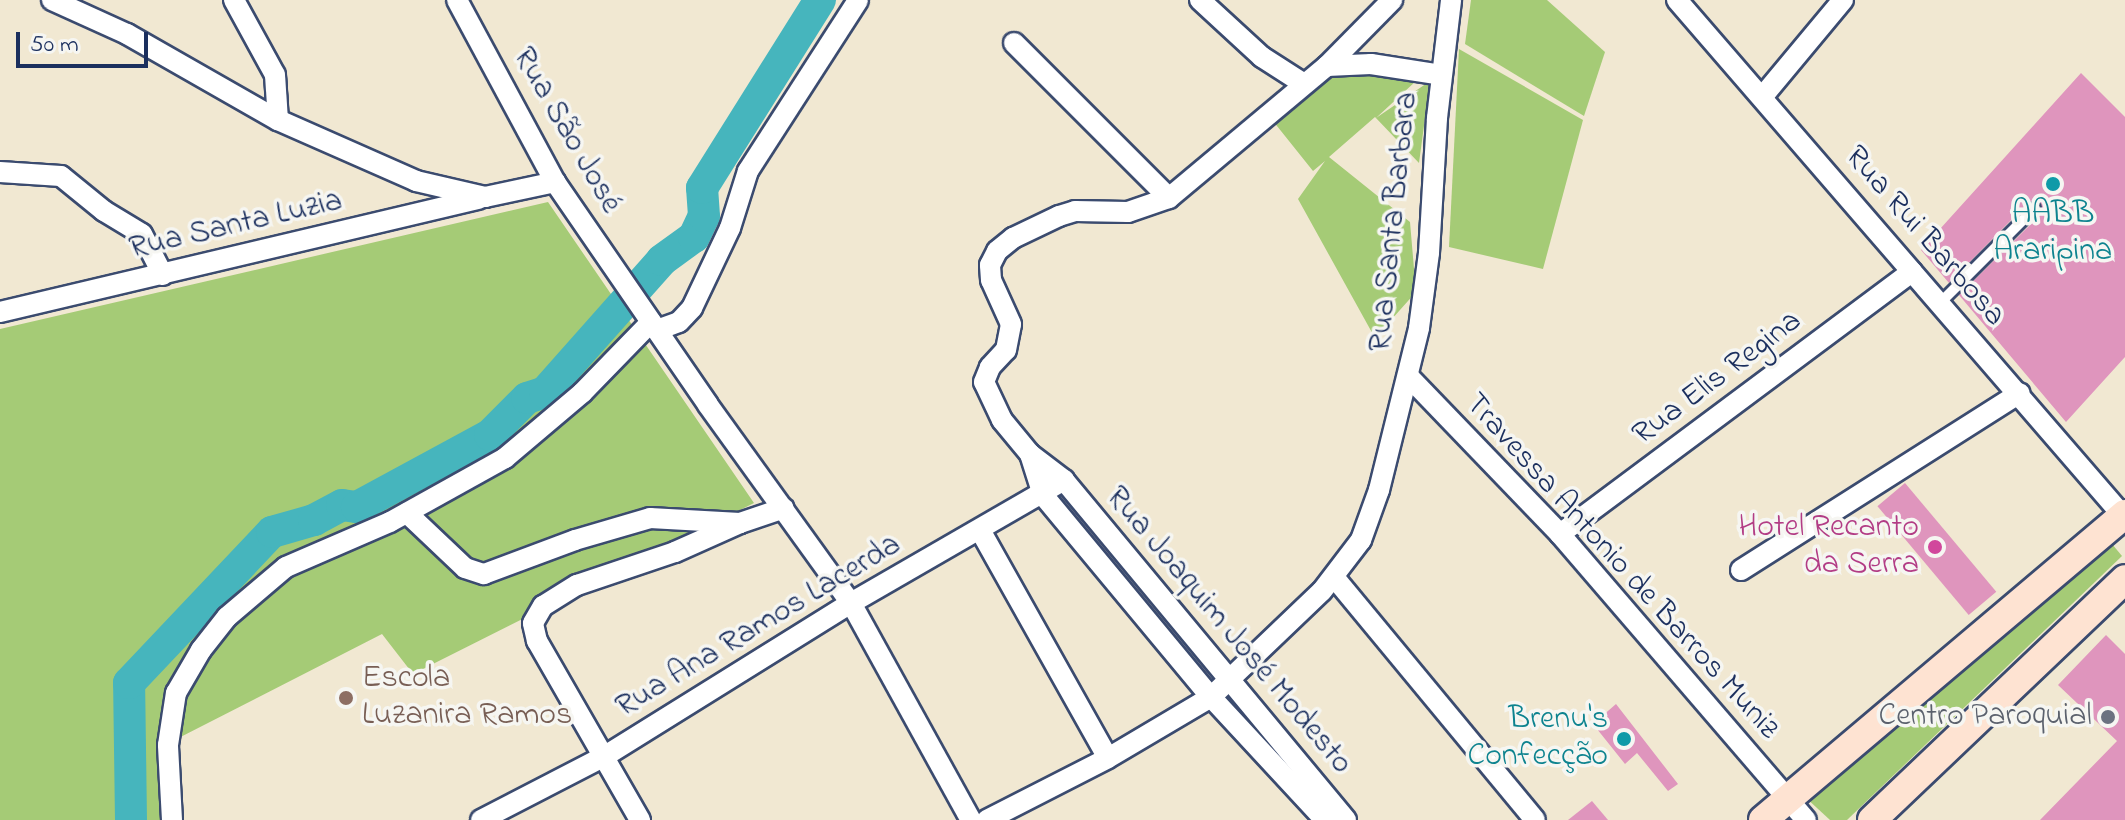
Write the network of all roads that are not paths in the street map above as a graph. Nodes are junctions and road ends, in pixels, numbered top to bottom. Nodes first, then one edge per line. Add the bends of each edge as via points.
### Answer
1 (52, 0) edge
2 (234, 0) edge
3 (457, 0) edge
4 (858, 0) edge
5 (1200, 0) edge
6 (1392, 0) edge
7 (1451, 0) edge
8 (1677, 0) edge
9 (1843, 0) edge
10 (1014, 43) dead end
11 (1327, 66) junction
12 (1441, 75) junction
13 (1304, 84) junction
14 (1763, 96) junction
15 (278, 120) junction
16 (0, 172) edge
17 (555, 182) junction
18 (485, 197) junction
19 (1169, 198) junction
20 (2035, 208) dead end
21 (1912, 272) junction
22 (163, 275) junction
23 (1940, 303) junction
24 (0, 312) edge
25 (650, 321) junction
26 (1408, 376) junction
27 (2020, 393) junction
28 (1030, 454) junction
29 (1064, 480) junction
30 (1043, 495) junction
31 (784, 508) junction
32 (407, 513) junction
33 (2124, 515) edge
34 (740, 523) junction
35 (980, 530) junction
36 (1560, 534) junction
37 (1117, 544) junction
38 (1097, 560) junction
39 (1741, 570) dead end
40 (1334, 577) junction
41 (2125, 579) edge
42 (851, 603) junction
43 (1230, 680) junction
44 (1211, 697) junction
45 (605, 756) junction
46 (1108, 758) junction
47 (1797, 810) edge
48 (1329, 817) edge
49 (172, 820) edge
50 (481, 820) edge
51 (640, 820) edge
52 (971, 820) edge
53 (987, 820) edge
54 (1535, 820) edge
55 (1763, 820) edge
56 (1872, 820) edge

1 - 15 street via 127,34
2 - 15 street via 275,75
3 - 17 street, Rua São José
4 - 25 street via 755,158 730,228 692,308 679,322
5 - 13 street via 1262,57
6 - 11 street
7 - 12 street, Rua Santa Barbara
8 - 14 street, Rua Rui Barbosa
9 - 14 street
10 - 19 street
11 - 12 street via 1371,64
11 - 13 street
12 - 26 street, Rua Santa Barbara via 1429,253
13 - 19 street
14 - 21 street, Rua Rui Barbosa
15 - 18 street via 416,181
16 - 22 street via 61,176 142,234
17 - 18 street, Rua Santa Luzia
17 - 25 street, Rua São José
18 - 22 street, Rua Santa Luzia
19 - 28 street via 1128,212 1075,211 1013,238 997,251 990,265 991,280 1011,324 1011,339 984,382 1002,420
20 - 23 lane
21 - 23 street, Rua Rui Barbosa
21 - 36 street, Rua Elis Regina
22 - 24 street, Rua Santa Luzia
23 - 27 street, Rua Rui Barbosa
25 - 31 street, Rua São José
25 - 32 street via 582,393 523,445
26 - 36 street, Travessa Antonio de Barros Muniz
26 - 40 street, Rua Santa Barbara via 1361,540
27 - 33 street, Rua Rui Barbosa
27 - 39 street
28 - 29 street, Rua Joaquim José Modesto
28 - 30 street
29 - 30 street, Rua Ana Ramos Lacerda
29 - 37 street, Rua Joaquim José Modesto
30 - 35 street, Rua Ana Ramos Lacerda
30 - 38 street, Rua Joaquim José Modesto
31 - 34 street
31 - 42 street, Rua São José
32 - 34 street via 465,568 484,574 650,518
32 - 49 street via 286,567 227,617 201,650 171,712
33 - 47 main road
34 - 45 street via 675,552 600,575 536,614 533,630
35 - 42 street, Rua Ana Ramos Lacerda
35 - 46 street
36 - 47 street, Travessa Antonio de Barros Muniz
37 - 38 street
37 - 43 street, Rua Joaquim José Modesto
38 - 44 street, Rua Joaquim José Modesto
40 - 43 street, Rua Santa Barbara
40 - 54 street
41 - 56 main road
42 - 45 street, Rua Ana Ramos Lacerda
42 - 52 street, Rua São José
43 - 44 street, Rua Santa Barbara
43 - 48 street, Rua Joaquim José Modesto
44 - 46 street, Rua Santa Barbara
44 - 48 street, Rua Joaquim José Modesto
45 - 50 street, Rua Ana Ramos Lacerda
45 - 51 street
46 - 53 street, Rua Santa Barbara
47 - 55 main road

